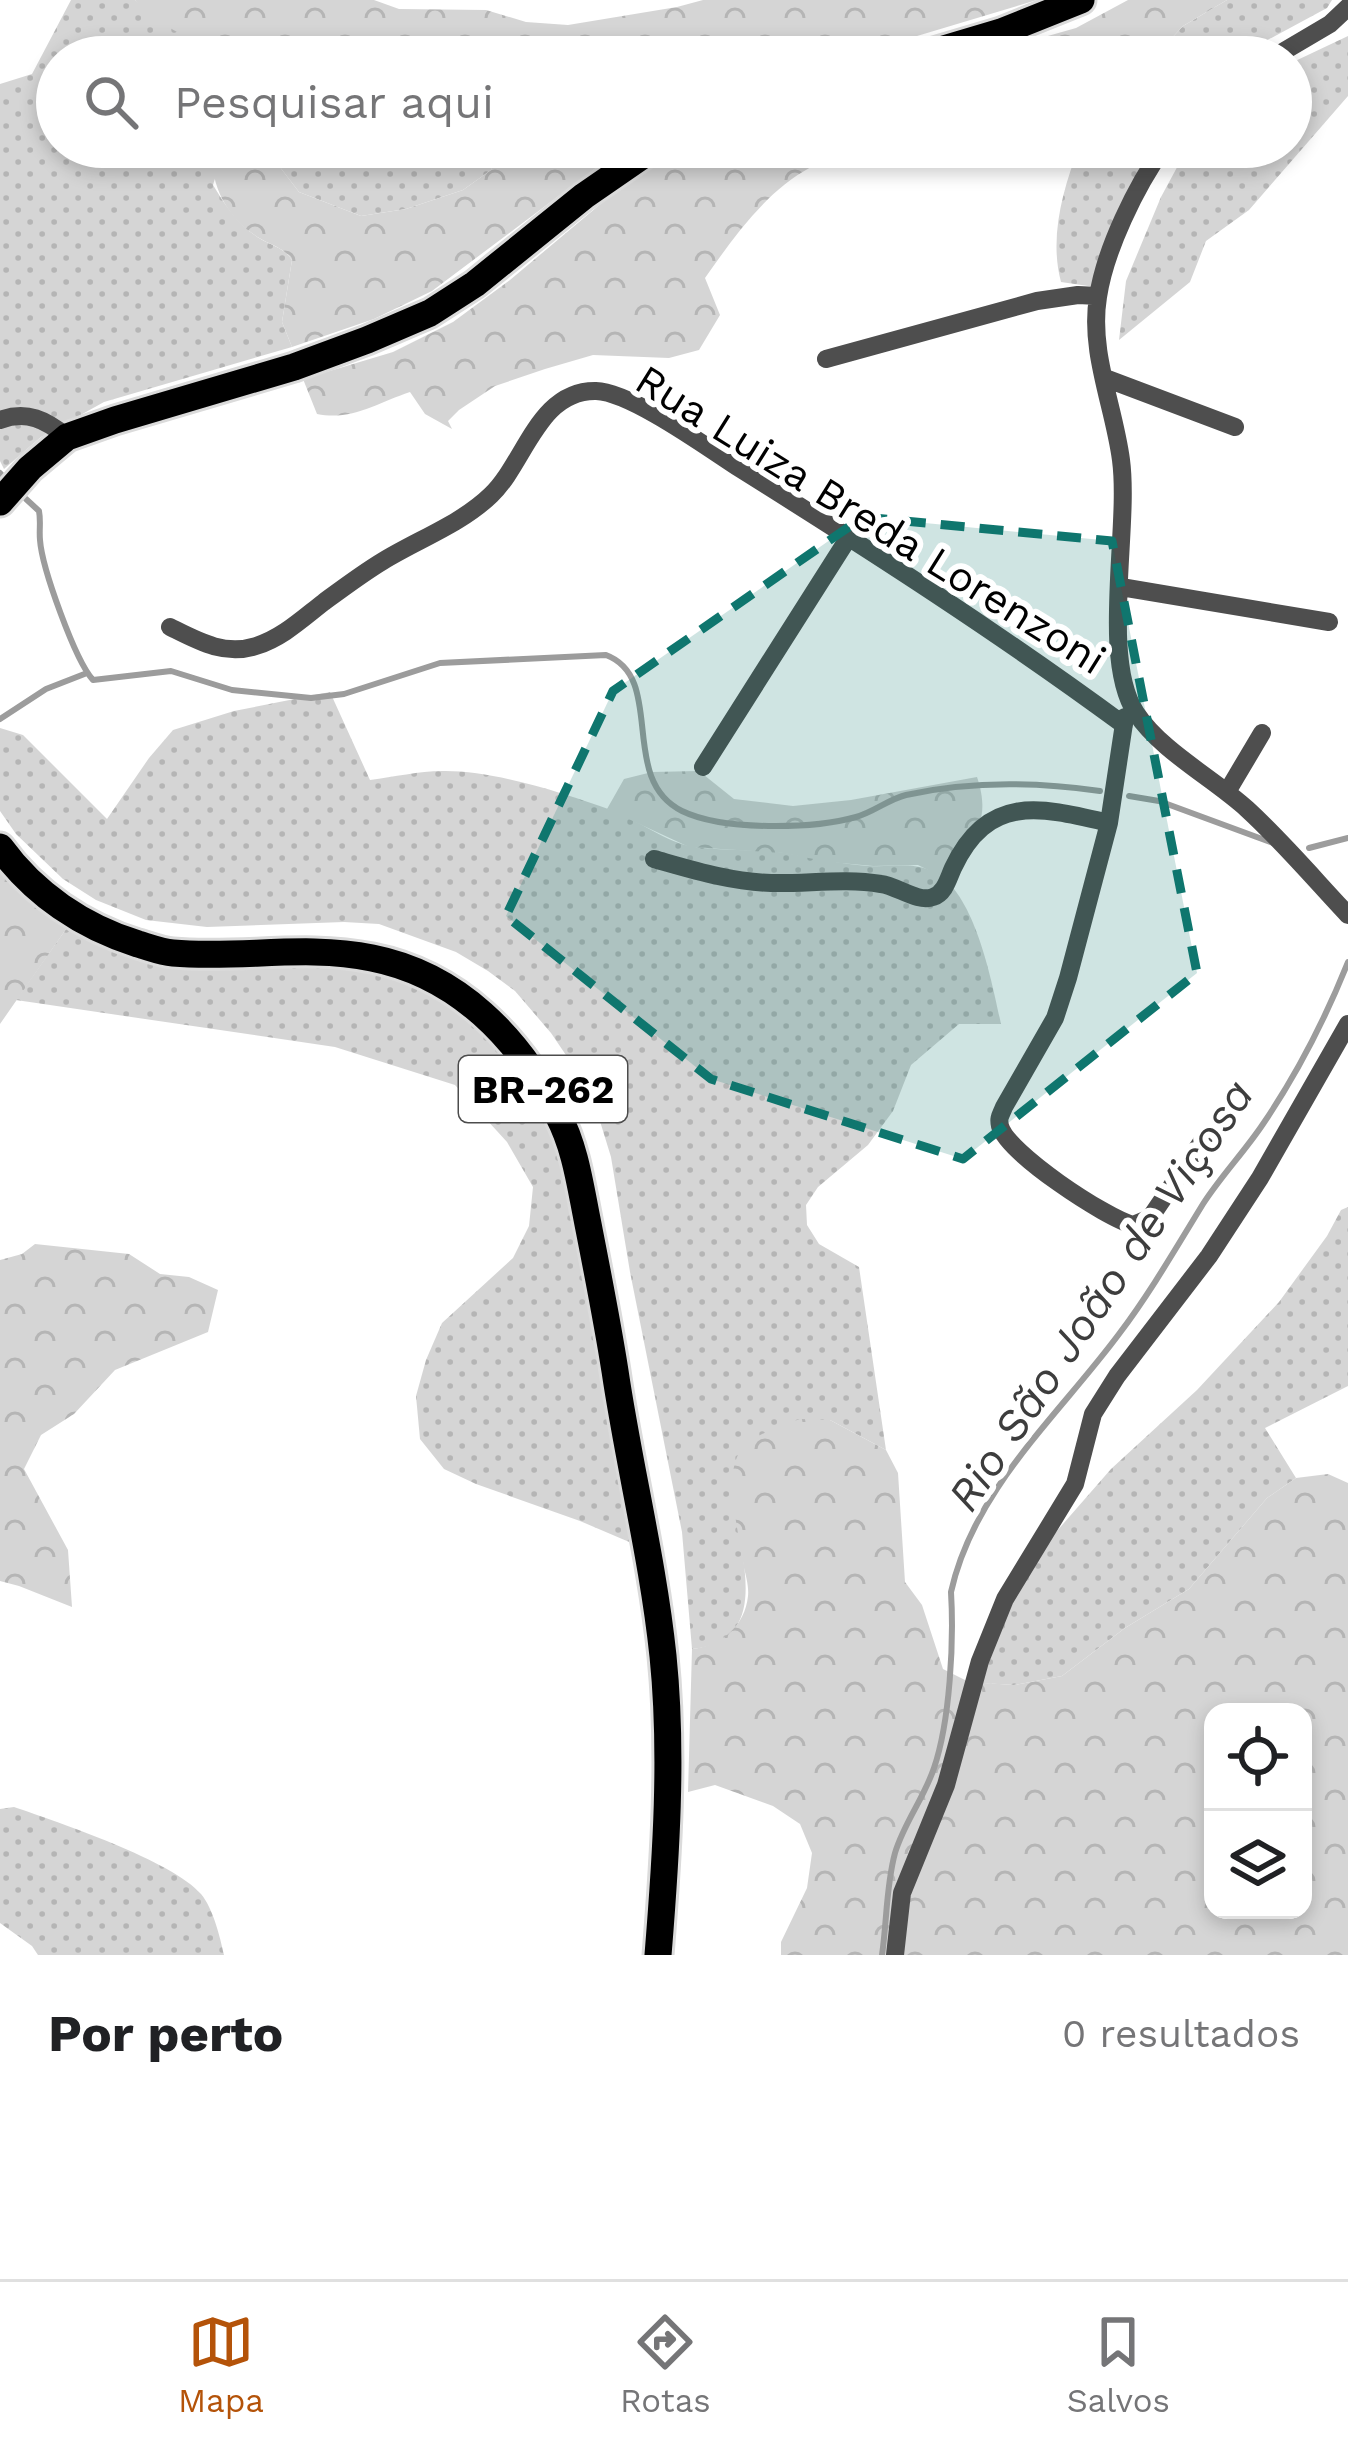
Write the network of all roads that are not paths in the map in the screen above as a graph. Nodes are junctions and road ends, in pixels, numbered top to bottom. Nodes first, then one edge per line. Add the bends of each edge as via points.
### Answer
1 (1081, 0) edge
2 (1348, 7) edge
3 (988, 36) edge
4 (1310, 36) edge
5 (625, 168) edge
6 (1151, 168) edge
7 (1098, 296) junction
8 (826, 359) dead end
9 (1105, 378) junction
10 (0, 420) edge
11 (1235, 427) dead end
12 (68, 437) junction
13 (0, 502) edge
14 (849, 537) junction
15 (1121, 587) junction
16 (1329, 622) dead end
17 (170, 627) dead end
18 (1127, 695) junction
19 (1124, 725) junction
20 (1262, 733) dead end
21 (703, 766) dead end
22 (1227, 792) junction
23 (1109, 823) junction
24 (0, 847) edge
25 (654, 859) dead end
26 (1348, 915) edge
27 (1348, 1024) edge
28 (1207, 1134) dead end
29 (658, 1955) edge
30 (895, 1955) edge

1 - 3 highway
2 - 4 street
5 - 12 highway via 430,313 294,367
6 - 7 street
7 - 8 street via 1019,305
7 - 9 street
9 - 11 street
9 - 15 street via 1122,462
10 - 12 street via 36,417
12 - 13 highway
14 - 17 street, Rua Luiza Breda Lorenzoni via 642,409 586,391 547,414 477,508 382,562 278,637 219,649
14 - 19 street, Rua Luiza Breda Lorenzoni
14 - 21 street
15 - 16 street
15 - 18 street
18 - 19 street
18 - 22 street via 1155,734
19 - 23 street
20 - 22 street
22 - 26 street
23 - 25 street via 1008,812 971,837 943,891 924,899 887,884 768,883
23 - 28 street via 1054,1018 1004,1107 1001,1128 1031,1162 1133,1226 1150,1218
24 - 29 highway, BR-262 via 78,919 168,953 315,951 418,971 454,989 512,1041 560,1118 602,1292 663,1657
27 - 30 street via 1260,1178 1093,1414 1075,1484 1005,1599 980,1661 946,1785 902,1893

